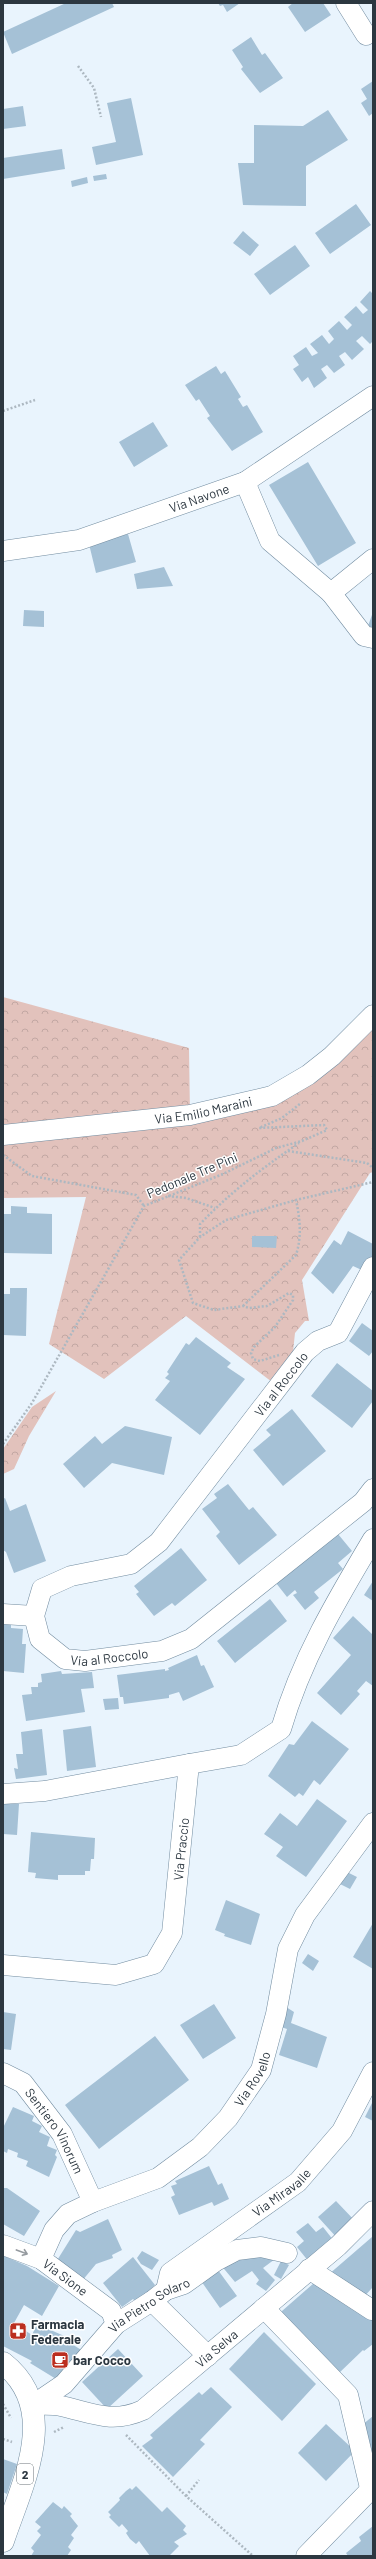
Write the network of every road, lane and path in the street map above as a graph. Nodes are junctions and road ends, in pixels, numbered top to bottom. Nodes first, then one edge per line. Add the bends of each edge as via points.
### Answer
1 (346, 3) edge
2 (366, 35) dead end
3 (78, 66) dead end
4 (101, 117) dead end
5 (373, 396) edge
6 (35, 400) dead end
7 (3, 411) edge
8 (245, 482) junction
9 (3, 551) edge
10 (373, 559) edge
11 (331, 593) junction
12 (373, 638) edge
13 (373, 1014) edge
14 (282, 1118) dead end
15 (3, 1135) edge
16 (302, 1142) junction
17 (287, 1151) junction
18 (3, 1155) edge
19 (373, 1168) edge
20 (373, 1182) edge
21 (166, 1196) junction
22 (296, 1200) junction
23 (144, 1206) junction
24 (215, 1208) junction
25 (200, 1237) junction
26 (373, 1267) edge
27 (243, 1306) junction
28 (312, 1346) junction
29 (3, 1444) edge
30 (373, 1488) edge
31 (373, 1540) edge
32 (3, 1614) edge
33 (34, 1616) junction
34 (189, 1764) junction
35 (3, 1794) edge
36 (373, 1823) edge
37 (3, 1965) edge
38 (373, 2072) edge
39 (3, 2073) edge
40 (93, 2202) junction
41 (373, 2211) edge
42 (3, 2246) edge
43 (287, 2253) dead end
44 (41, 2259) junction
45 (309, 2269) junction
46 (159, 2295) junction
47 (264, 2308) junction
48 (372, 2310) dead end
49 (116, 2324) junction
50 (208, 2356) junction
51 (3, 2363) edge
52 (3, 2404) edge
53 (33, 2405) junction
54 (11, 2420) dead end
55 (125, 2434) dead end
56 (15, 2438) dead end
57 (3, 2439) edge
58 (199, 2480) dead end
59 (371, 2487) edge
60 (186, 2496) junction
61 (3, 2541) edge
62 (253, 2556) edge
63 (306, 2556) edge

1 - 2 street
3 - 4 path via 94,88
5 - 8 street, Via Navone
6 - 7 path
8 - 9 street, Via Navone via 79,540
8 - 11 street via 270,541
10 - 11 street
11 - 12 street via 364,636
13 - 15 street, Via Emilio Maraini via 332,1056 308,1075 272,1096 190,1115
14 - 16 path, Pedonale Tre Pini via 259,1128 324,1125 327,1130
16 - 17 path
16 - 21 path, Pedonale Tre Pini via 276,1148 223,1174
17 - 19 path via 367,1163
17 - 24 path via 251,1176
18 - 23 path via 32,1176 136,1195
20 - 22 path
21 - 23 path, Pedonale Tre Pini
21 - 24 path via 186,1198
22 - 25 path via 226,1220
22 - 27 path via 300,1220 296,1254
23 - 29 path, Pedonale Tre Pini via 32,1403
24 - 25 path via 200,1224
25 - 27 path via 178,1260 193,1303 214,1310
26 - 28 street via 338,1333
27 - 28 path via 267,1306 289,1293 293,1295 275,1327 254,1347 251,1353 253,1359 260,1361 293,1346
28 - 33 street, Via al Roccolo via 158,1542 131,1564 71,1576 42,1589
30 - 33 street, Via al Roccolo via 363,1502 191,1639 162,1651 85,1661 65,1659 40,1639
31 - 34 street via 319,1634 293,1689 281,1729 241,1756
32 - 33 street
34 - 35 street via 44,1791
34 - 37 street, Via Praccio via 172,1933 154,1964 116,1975
36 - 40 street, Via Rovello via 305,1916 288,1949 262,2070 228,2118 200,2147 158,2178
38 - 46 street, Via Miravalle via 342,2131 298,2182 170,2273
39 - 40 street, Sentiero Vinorum via 23,2083 62,2134
40 - 44 street, Via Rovello via 68,2214 54,2230
41 - 45 street, Via Selva via 338,2246
42 -> 44 street, Via Sione
43 - 46 street, Via Pietro Solaro via 261,2247 237,2250 216,2261 184,2284
44 - 49 street, Via Sione via 111,2311
45 - 47 street, Via Selva
45 - 48 street
46 - 49 street, Via Pietro Solaro
46 - 50 street
47 - 50 street, Via Selva
47 - 59 street via 348,2395
49 - 53 street, Via Pietro Solaro via 64,2384
50 - 53 street, Via Selva via 154,2402 129,2416 115,2418 59,2405
51 - 53 main road, 2 via 22,2381
52 - 54 path
53 - 61 main road, 2 via 32,2451
55 - 60 path
56 - 57 path via 16,2443
58 - 60 path
59 - 63 street
60 - 62 path

